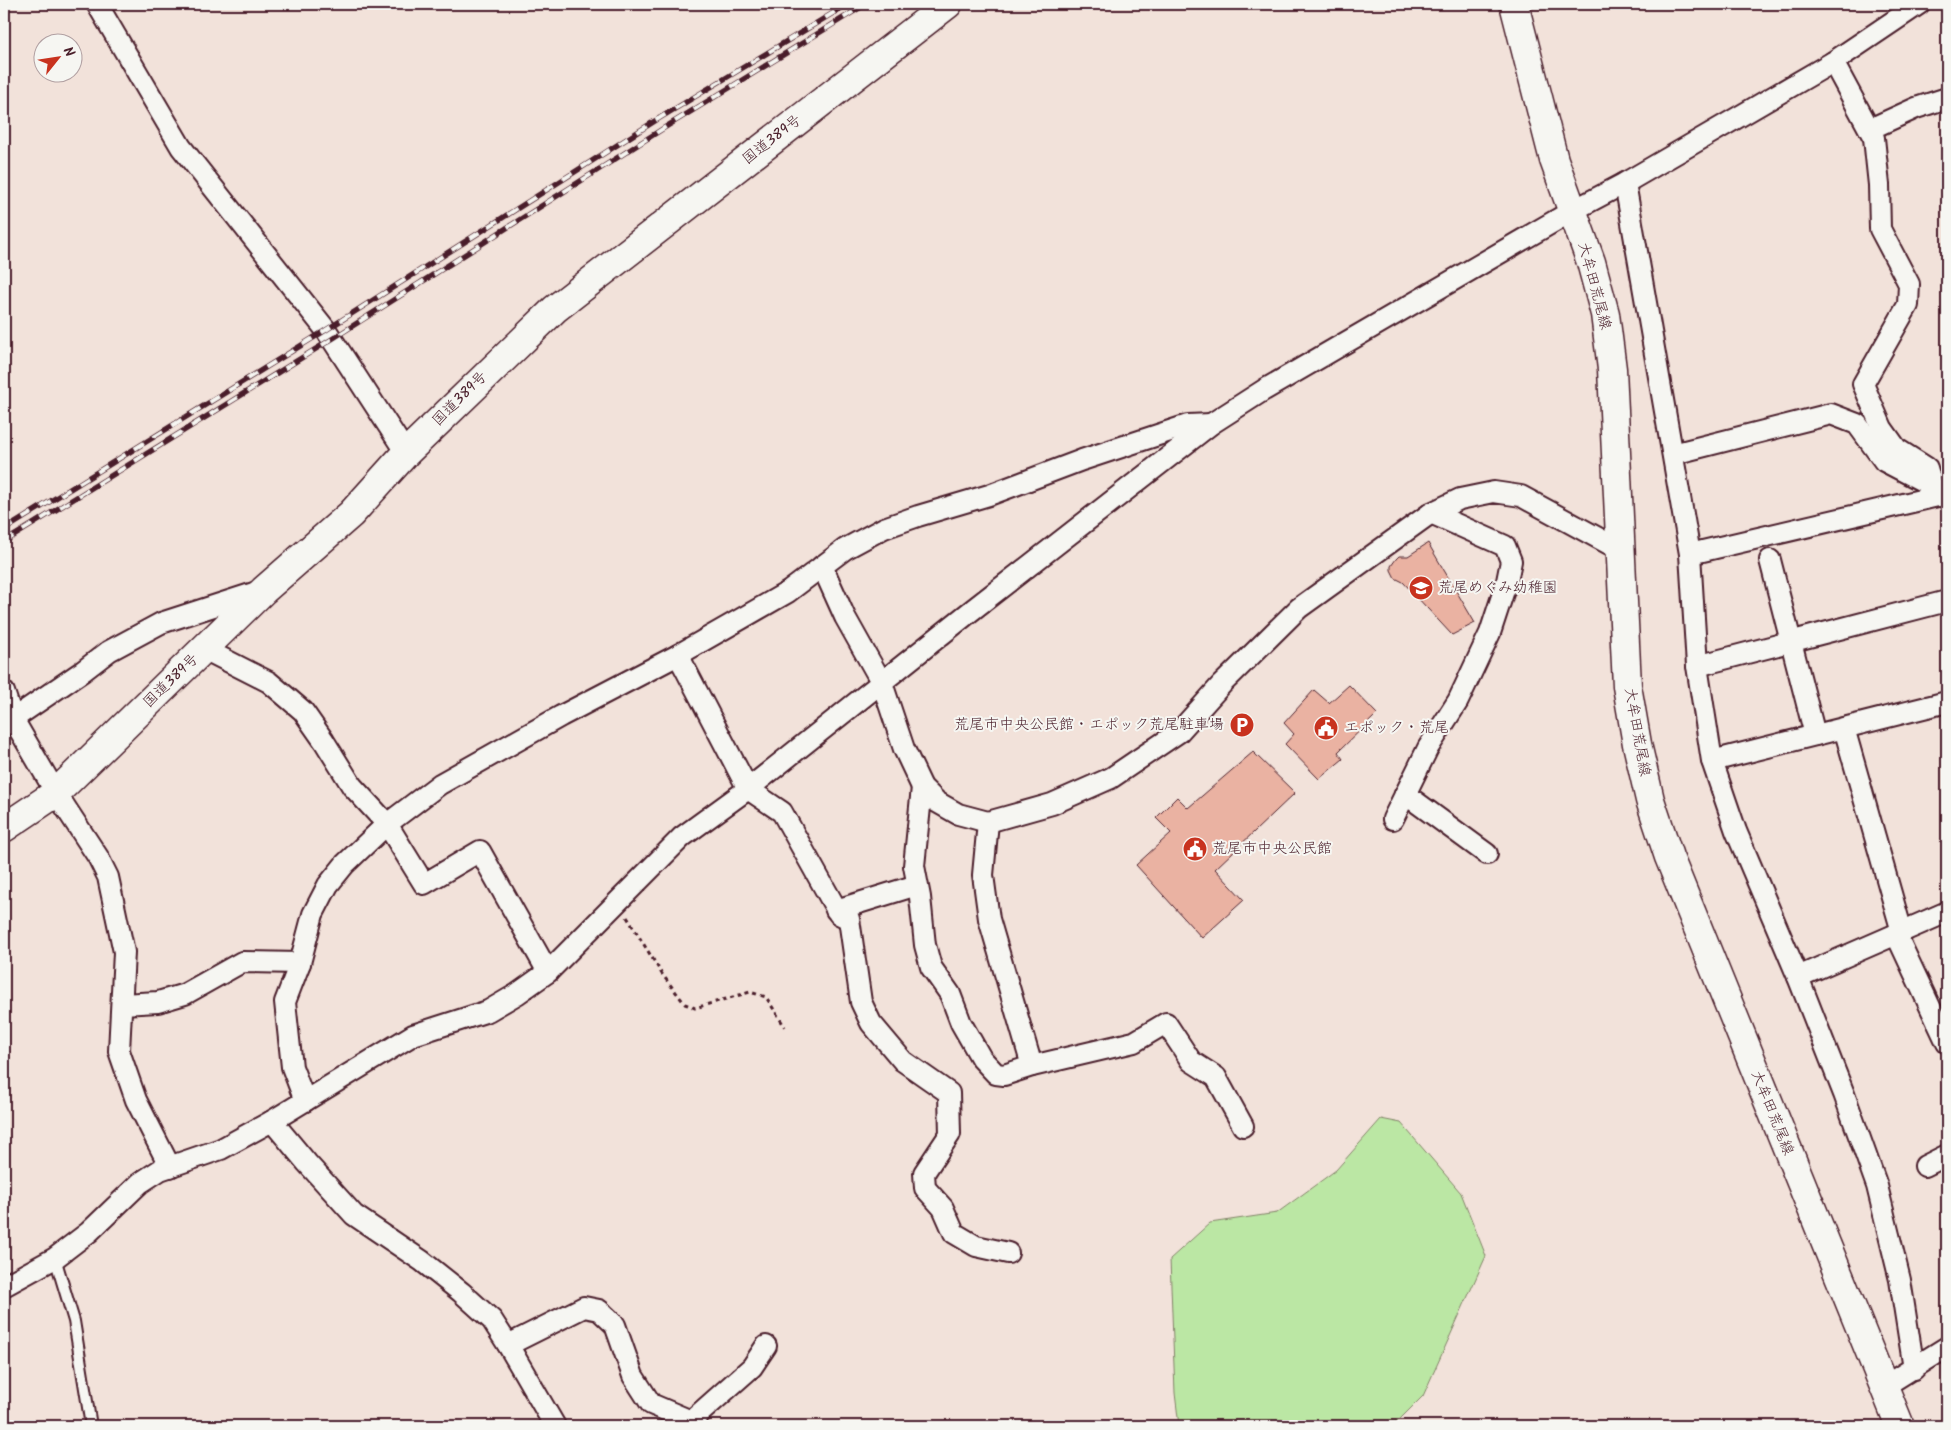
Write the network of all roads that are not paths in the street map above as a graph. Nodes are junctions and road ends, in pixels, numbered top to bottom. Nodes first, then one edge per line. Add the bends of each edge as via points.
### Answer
1 (97, 4) edge
2 (948, 4) edge
3 (1514, 4) edge
4 (1919, 4) edge
5 (1833, 62) junction
6 (1947, 98) edge
7 (1870, 129) junction
8 (1625, 183) junction
9 (1572, 211) junction
10 (1210, 424) junction
11 (406, 453) junction
12 (1673, 454) junction
13 (1940, 493) edge
14 (1431, 513) junction
15 (1622, 551) junction
16 (1690, 554) junction
17 (1770, 560) dead end
18 (822, 566) junction
19 (264, 590) junction
20 (1947, 601) edge
21 (1791, 642) junction
22 (204, 649) junction
23 (678, 655) junction
24 (1697, 666) junction
25 (882, 683) junction
26 (4, 692) edge
27 (1947, 702) edge
28 (8, 722) edge
29 (1844, 728) junction
30 (1814, 735) junction
31 (1712, 761) junction
32 (922, 787) junction
33 (748, 789) junction
34 (56, 793) junction
35 (1405, 794) junction
36 (1393, 819) dead end
37 (988, 822) junction
38 (387, 824) junction
39 (4, 828) edge
40 (1487, 854) dead end
41 (917, 885) junction
42 (836, 910) junction
43 (1947, 912) edge
44 (1899, 933) junction
45 (300, 963) junction
46 (548, 972) junction
47 (1798, 977) junction
48 (122, 1004) junction
49 (1946, 1039) edge
50 (1032, 1066) junction
51 (306, 1101) junction
52 (272, 1121) junction
53 (1243, 1126) dead end
54 (1947, 1155) edge
55 (170, 1166) junction
56 (1925, 1166) dead end
57 (1008, 1252) dead end
58 (55, 1258) junction
59 (4, 1286) edge
60 (508, 1345) junction
61 (766, 1346) dead end
62 (1947, 1347) edge
63 (1914, 1369) junction
64 (1883, 1387) junction
65 (694, 1423) edge
66 (91, 1426) edge
67 (556, 1426) edge
68 (1900, 1426) edge

1 - 11 street via 181,147 326,330
2 - 11 main road, 国道389号 via 554,309
3 - 9 main road, 大牟田荒尾線 via 1554,160
4 - 5 street
5 - 7 street
5 - 8 street
6 - 7 street
7 - 13 street via 1874,138 1879,185 1880,229 1909,284 1908,304 1863,384 1882,428 1897,449 1927,468
8 - 9 street
8 - 12 street
9 - 10 street
9 - 15 main road, 大牟田荒尾線 via 1606,314
10 - 18 street via 1188,425 990,495 884,528
10 - 25 street
11 - 19 main road, 国道389号 via 351,514
12 - 13 street via 1831,414 1856,424 1884,460
12 - 16 street
13 - 16 street
14 - 15 street via 1460,499 1494,492 1521,496
14 - 35 street via 1505,546 1511,561 1486,642 1458,701 1428,748
14 - 37 street via 1298,608 1179,732 1111,778 1052,804
15 - 64 main road, 大牟田荒尾線 via 1627,686 1650,800 1673,866
16 - 24 street
17 - 21 street
18 - 23 street via 788,592
18 - 25 street via 844,617
19 - 22 main road, 国道389号
19 - 28 street via 161,623 109,651
20 - 21 street
21 - 24 street
21 - 30 street
22 - 34 main road, 国道389号
22 - 38 street via 269,682 303,711 352,786
23 - 33 street
23 - 38 street via 440,784
24 - 31 street
25 - 32 street via 904,749
25 - 33 street
26 - 28 street
27 - 29 street
28 - 34 street
29 - 30 street
29 - 44 street
30 - 31 street
31 - 47 street via 1736,831
32 - 37 street via 937,802 958,814
32 - 41 street via 914,866
33 - 42 street via 782,812
33 - 46 street via 682,837
34 - 39 main road, 国道389号
34 - 48 street via 108,877 124,952
35 - 36 street
35 - 40 street
37 - 50 street via 984,875 988,919
38 - 45 street via 328,885 313,914
38 - 46 street via 424,884 480,851
41 - 42 street
41 - 50 street via 924,945 931,967 950,994 961,1023 981,1058 996,1074 1004,1075
42 - 57 street via 849,919 861,1002 871,1022 903,1061 948,1093 950,1134 924,1174 925,1188 943,1208 954,1233 976,1246
43 - 44 street
44 - 47 street
44 - 49 street
45 - 48 street via 242,962 185,994 158,1002
45 - 51 street via 285,1002 292,1067
46 - 51 street via 488,1011 413,1035
47 - 63 street via 1877,1186 1900,1280
48 - 55 street via 119,1051 136,1100
50 - 53 street via 1134,1042 1166,1023 1190,1061 1216,1077
51 - 52 street
52 - 55 street via 221,1149
52 - 60 street via 354,1215 461,1292 492,1320
54 - 56 street
55 - 58 street via 140,1183 89,1232
58 - 59 street
58 - 66 lane via 74,1321
60 - 65 street via 584,1307 599,1310 615,1325 633,1376 651,1404
60 - 67 street
61 - 65 street via 752,1367
62 - 63 street
63 - 64 street
64 - 68 main road, 大牟田荒尾線

